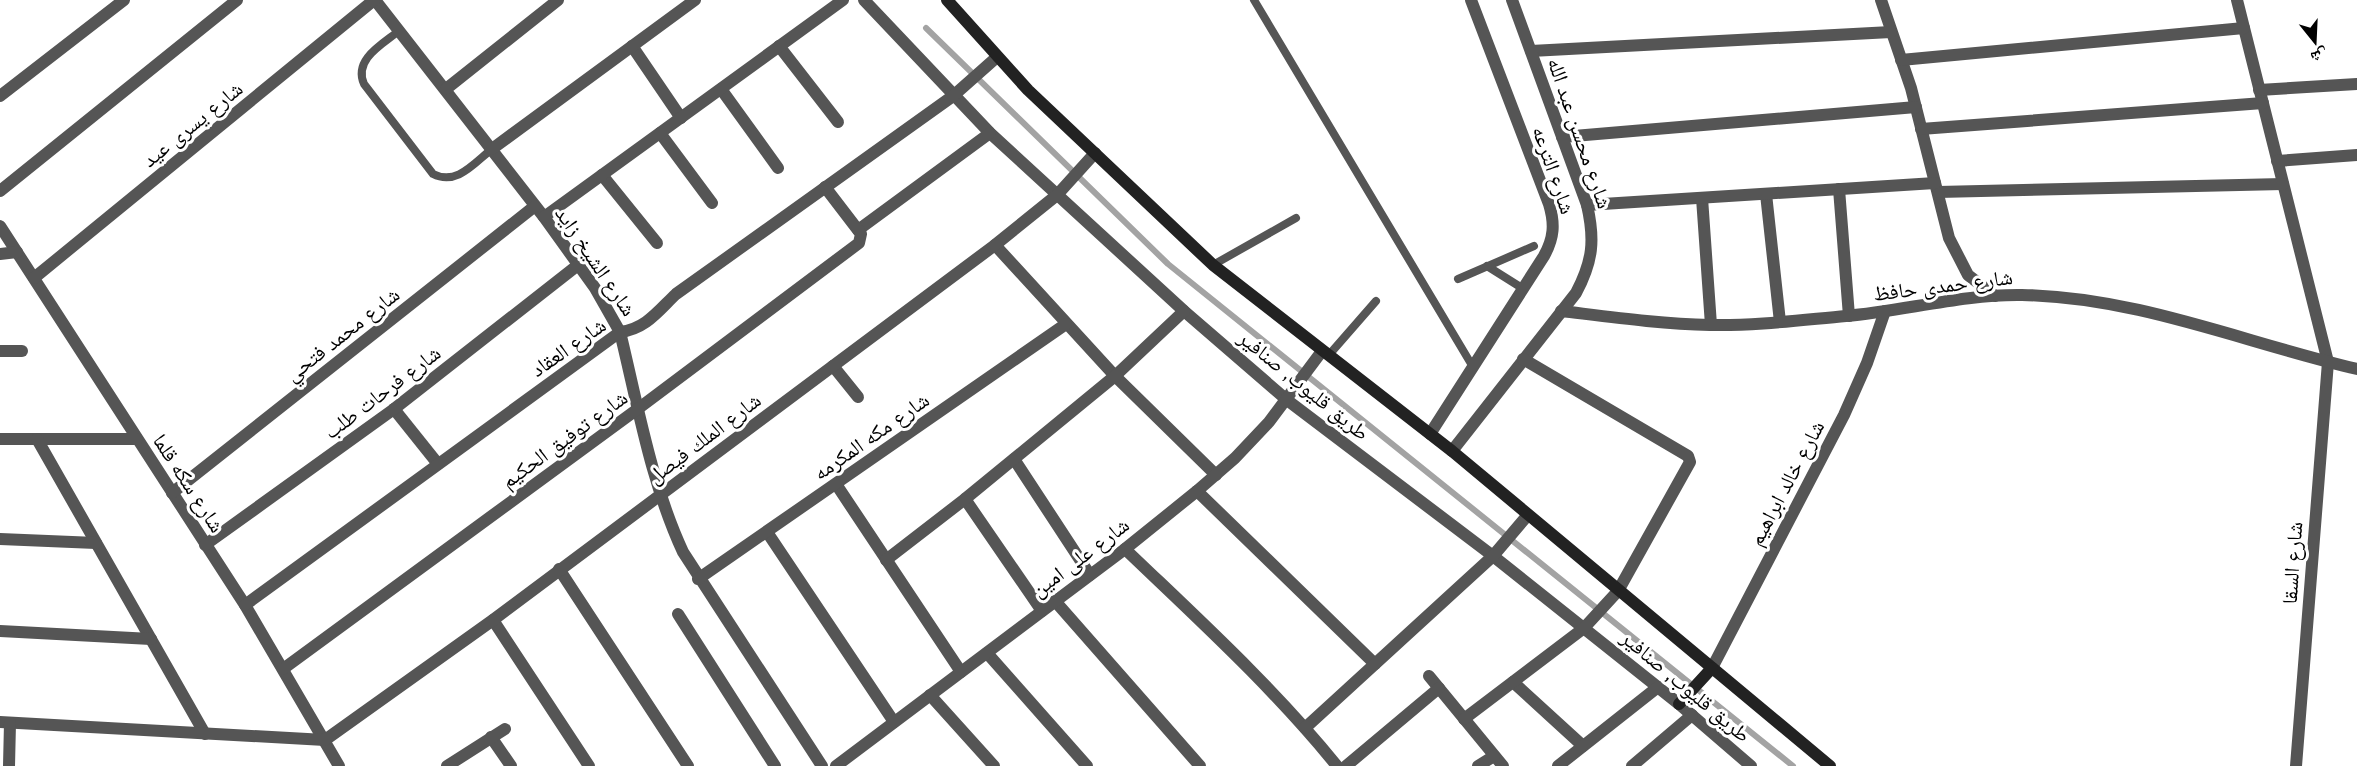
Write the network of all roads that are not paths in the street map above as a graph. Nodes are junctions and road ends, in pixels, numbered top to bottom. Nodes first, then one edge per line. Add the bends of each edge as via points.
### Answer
1 (123, 0) edge
2 (237, 0) edge
3 (375, 0) edge
4 (558, 0) edge
5 (695, 0) edge
6 (843, 0) edge
7 (864, 0) edge
8 (947, 0) edge
9 (1254, 0) edge
10 (1471, 0) edge
11 (1512, 0) edge
12 (1881, 0) edge
13 (2237, 0) edge
14 (2244, 28) junction
15 (400, 30) junction
16 (1891, 32) junction
17 (633, 46) junction
18 (779, 46) junction
19 (1531, 51) junction
20 (998, 57) junction
21 (1901, 60) junction
22 (2357, 84) edge
23 (446, 89) junction
24 (721, 89) junction
25 (2259, 90) junction
26 (0, 96) edge
27 (954, 96) junction
28 (2263, 104) junction
29 (1916, 107) junction
30 (681, 118) junction
31 (838, 122) dead end
32 (1921, 129) junction
33 (660, 133) junction
34 (990, 133) junction
35 (1562, 137) junction
36 (492, 149) junction
37 (1095, 153) junction
38 (2357, 155) edge
39 (2277, 161) junction
40 (778, 168) dead end
41 (602, 176) junction
42 (2283, 184) junction
43 (825, 188) junction
44 (1936, 188) junction
45 (1839, 189) junction
46 (0, 190) edge
47 (1766, 194) junction
48 (1057, 195) junction
49 (1702, 198) junction
50 (712, 203) dead end
51 (1587, 205) junction
52 (535, 206) junction
53 (544, 217) junction
54 (1296, 218) dead end
55 (0, 226) edge
56 (860, 232) junction
57 (657, 243) dead end
58 (995, 245) junction
59 (1534, 246) dead end
60 (17, 252) junction
61 (0, 254) edge
62 (578, 265) junction
63 (1213, 265) junction
64 (1487, 266) junction
65 (34, 278) junction
66 (1458, 279) dead end
67 (1522, 288) junction
68 (1995, 296) junction
69 (1376, 301) dead end
70 (1184, 311) junction
71 (1561, 311) junction
72 (1885, 311) junction
73 (1849, 316) junction
74 (1780, 322) junction
75 (1065, 324) junction
76 (1711, 325) junction
77 (620, 332) junction
78 (0, 351) edge
79 (22, 351) dead end
80 (1325, 353) junction
81 (1523, 359) junction
82 (2328, 362) junction
83 (833, 366) junction
84 (1473, 367) junction
85 (2357, 369) edge
86 (1115, 376) junction
87 (858, 397) dead end
88 (1287, 400) junction
89 (639, 408) junction
90 (394, 409) junction
91 (1430, 434) junction
92 (0, 439) edge
93 (37, 439) junction
94 (137, 439) junction
95 (1452, 451) junction
96 (1014, 459) junction
97 (438, 464) junction
98 (1216, 475) junction
99 (836, 484) junction
100 (1197, 491) junction
101 (172, 493) junction
102 (660, 496) junction
103 (965, 499) junction
104 (1527, 516) junction
105 (767, 532) junction
106 (0, 539) edge
107 (96, 543) junction
108 (205, 545) junction
109 (1125, 549) junction
110 (1493, 556) junction
111 (886, 560) junction
112 (559, 569) junction
113 (1090, 575) junction
114 (698, 579) junction
115 (1618, 591) junction
116 (1055, 601) junction
117 (245, 604) junction
118 (1042, 611) junction
119 (678, 614) dead end
120 (493, 620) junction
121 (1584, 628) junction
122 (0, 631) edge
123 (151, 639) junction
124 (987, 652) junction
125 (1375, 664) junction
126 (1712, 668) junction
127 (283, 669) junction
128 (961, 672) junction
129 (1429, 676) dead end
130 (1513, 682) junction
131 (1658, 687) junction
132 (1439, 688) junction
133 (930, 695) junction
134 (1679, 704) junction
135 (1692, 715) junction
136 (1464, 719) junction
137 (894, 722) junction
138 (5, 723) edge
139 (1305, 728) junction
140 (505, 729) dead end
141 (205, 734) junction
142 (491, 737) junction
143 (325, 740) junction
144 (1583, 746) junction
145 (1494, 756) junction
146 (1643, 756) junction
147 (842, 764) edge
148 (9, 766) edge
149 (339, 766) edge
150 (447, 766) edge
151 (511, 766) edge
152 (589, 766) edge
153 (688, 766) edge
154 (775, 766) edge
155 (822, 766) edge
156 (993, 766) edge
157 (1087, 766) edge
158 (1200, 766) edge
159 (1337, 766) edge
160 (1346, 766) edge
161 (1479, 766) edge
162 (1503, 766) edge
163 (1558, 766) edge
164 (1632, 766) edge
165 (1653, 766) edge
166 (1751, 766) edge
167 (1830, 766) edge
168 (2296, 766) edge

1 - 26 street
2 - 46 street
3 - 15 street, شارع الشيخ زايد
3 - 65 street, شارع يسرى عيد
4 - 23 street
5 - 17 street
6 - 18 street
7 - 27 street, طريق قليوب, صنافير
8 - 20 street, طريق قليوب, صنافير
9 - 84 lane
10 - 67 street, شارع الترعه via 1553,217 1550,244
11 - 19 street, شارع محسن عبد الله
12 - 16 street
13 - 14 street, شارع السقا
14 - 21 street
14 - 25 street, شارع السقا
15 - 23 street, شارع الشيخ زايد
15 - 36 lane via 365,60 361,76 433,174 451,178
16 - 19 street
16 - 21 street
17 - 30 street
17 - 36 street
18 - 24 street
18 - 31 street
19 - 35 street, شارع محسن عبد الله
20 - 27 street, شارع العقاد
20 - 37 street, طريق قليوب, صنافير
21 - 29 street
22 - 25 street
23 - 36 street, شارع الشيخ زايد
24 - 30 street
24 - 40 street
25 - 28 street, شارع السقا
27 - 34 street, طريق قليوب, صنافير
27 - 43 street, شارع العقاد
28 - 32 street
28 - 39 street, شارع السقا
29 - 32 street
29 - 35 street
30 - 33 street
32 - 44 street
33 - 41 street
33 - 50 street
34 - 48 street, طريق قليوب, صنافير
34 - 56 street, شارع توفيق الحكيم
35 - 51 street, شارع محسن عبد الله
36 - 52 street, شارع الشيخ زايد
37 - 48 street, شارع الملك فيصل
37 - 63 street, طريق قليوب, صنافير
38 - 39 street
39 - 42 street, شارع السقا
41 - 53 street
41 - 57 street
42 - 44 street
42 - 82 street, شارع السقا
43 - 56 street
43 - 77 street, شارع العقاد via 676,294 648,321
44 - 45 street
44 - 68 street via 1958,258 1968,275
45 - 47 street
45 - 73 street
47 - 49 street
47 - 74 street
48 - 58 street, شارع الملك فيصل
48 - 70 street, طريق قليوب, صنافير
49 - 51 street
49 - 76 street
51 - 71 street, شارع محسن عبد الله via 1592,250 1586,273
52 - 53 street, شارع الشيخ زايد
52 - 101 street, شارع محمد فتحي
53 - 62 street, شارع الشيخ زايد
54 - 63 lane
55 - 60 street, شارع سكه قلما
56 - 89 street, شارع توفيق الحكيم via 859,243
58 - 75 street
58 - 83 street, شارع الملك فيصل
59 - 64 lane
60 - 61 street
60 - 65 street, شارع سكه قلما
62 - 77 street, شارع الشيخ زايد
62 - 90 street, شارع فرحات طلب
63 - 80 street, طريق قليوب, صنافير
64 - 66 lane
64 - 67 lane
65 - 94 street, شارع سكه قلما
67 - 84 street, شارع الترعه
68 - 72 street, شارع حمدى حافظ
68 - 82 street, شارع حمدى حافظ via 2078,298 2117,305
69 - 80 lane
70 - 86 street
70 - 88 street, طريق قليوب, صنافير
71 - 76 street, شارع حمدى حافظ
71 - 81 street, شارع محسن عبد الله
72 - 73 street, شارع حمدى حافظ
72 - 126 street, شارع خالد ابراهيم via 1844,415
73 - 74 street, شارع حمدى حافظ
74 - 76 street, شارع حمدى حافظ
75 - 86 street
75 - 99 street, شارع مكه المكرمه
77 - 89 street, شارع الشيخ زايد
77 - 97 street, شارع العقاد
78 - 79 street
80 - 88 street, شارع على امين
80 - 91 street, طريق قليوب, صنافير
81 - 95 street, شارع محسن عبد الله
81 - 115 street via 1688,456 1690,465
82 - 85 street, شارع حمدى حافظ
82 - 168 street, شارع السقا
83 - 87 street
83 - 102 street, شارع الملك فيصل
84 - 91 street, شارع الترعه
86 - 96 street
86 - 98 street
88 - 98 street, شارع على امين
88 - 110 street, طريق قليوب, صنافير
89 - 102 street, شارع الشيخ زايد
89 - 127 street, شارع توفيق الحكيم
90 - 97 street
90 - 108 street, شارع فرحات طلب
91 - 95 street, طريق قليوب, صنافير
92 - 93 street
93 - 94 street
93 - 107 street
94 - 101 street, شارع سكه قلما
95 - 104 street, طريق قليوب, صنافير
96 - 103 street
96 - 113 street
97 - 117 street, شارع العقاد
98 - 100 street, شارع على امين
99 - 105 street, شارع مكه المكرمه
99 - 111 street
100 - 109 street, شارع على امين
100 - 125 street
101 - 108 street, شارع سكه قلما
102 - 112 street, شارع الملك فيصل
102 - 114 street, شارع الشيخ زايد
103 - 111 street
103 - 118 street
104 - 110 street
104 - 115 street, طريق قليوب, صنافير
105 - 114 street, شارع مكه المكرمه
105 - 137 street
106 - 107 street
107 - 123 street
108 - 117 street, شارع سكه قلما
109 - 113 street, شارع على امين
109 - 139 street via 1230,648
110 - 121 street, طريق قليوب, صنافير
110 - 125 street
111 - 128 street
112 - 120 street, شارع الملك فيصل
112 - 153 street
113 - 116 street, شارع على امين
114 - 155 street, شارع الشيخ زايد
115 - 121 street
115 - 126 street, طريق قليوب, صنافير
116 - 118 street, شارع على امين
116 - 158 street
117 - 127 street, شارع سكه قلما
118 - 124 street, شارع على امين
119 - 154 street
120 - 143 street, شارع الملك فيصل
120 - 152 street
121 - 130 street
121 - 131 street, طريق قليوب, صنافير
122 - 123 street
123 - 141 street
124 - 128 street, شارع على امين
124 - 157 street
125 - 139 street
126 - 134 street
126 - 167 street, طريق قليوب, صنافير
127 - 143 street, شارع سكه قلما
128 - 133 street, شارع على امين
129 - 132 street
130 - 136 street
130 - 144 street
131 - 134 street, طريق قليوب, صنافير
131 - 144 street
132 - 136 street
132 - 160 street
133 - 137 street, شارع على امين
133 - 156 street
134 - 135 street, طريق قليوب, صنافير
135 - 146 street
135 - 166 street, طريق قليوب, صنافير
136 - 145 street
137 - 147 street, شارع على امين
138 - 141 street
138 - 148 street
139 - 159 street
140 - 142 street
141 - 143 street
142 - 150 street
142 - 151 street
143 - 149 street, شارع سكه قلما
144 - 163 street
145 - 161 street
145 - 162 street
146 - 164 street
146 - 165 street

